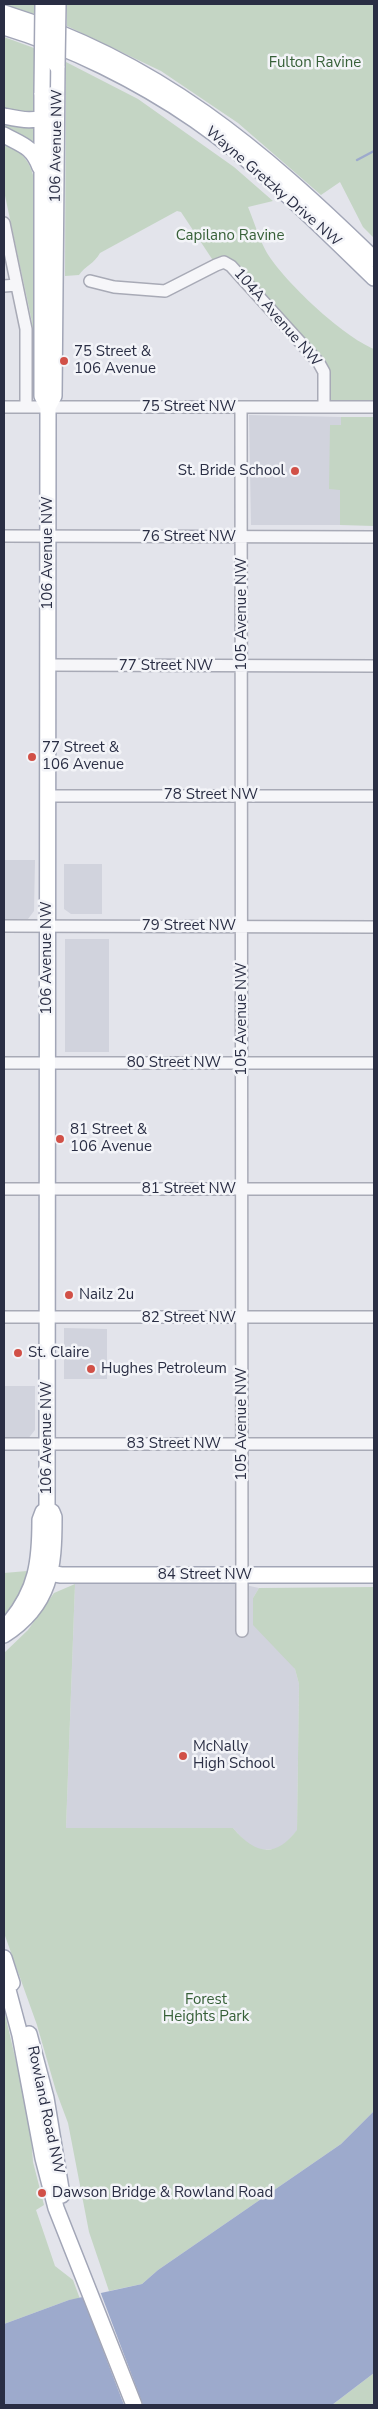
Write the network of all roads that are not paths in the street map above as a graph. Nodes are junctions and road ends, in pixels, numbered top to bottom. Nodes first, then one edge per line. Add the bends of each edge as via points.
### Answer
1 (43, 4) edge
2 (58, 4) edge
3 (4, 13) edge
4 (4, 27) edge
5 (57, 99) junction
6 (4, 116) edge
7 (42, 119) junction
8 (4, 134) edge
9 (42, 172) junction
10 (4, 223) edge
11 (374, 259) edge
12 (374, 278) edge
13 (90, 281) dead end
14 (16, 285) junction
15 (4, 286) edge
16 (4, 407) edge
17 (26, 407) junction
18 (48, 407) junction
19 (242, 407) junction
20 (324, 407) junction
21 (374, 407) edge
22 (4, 536) edge
23 (48, 536) junction
24 (242, 537) junction
25 (374, 537) edge
26 (48, 666) junction
27 (242, 666) junction
28 (374, 666) edge
29 (242, 795) junction
30 (48, 796) junction
31 (374, 796) edge
32 (4, 926) edge
33 (47, 926) junction
34 (241, 926) junction
35 (374, 927) edge
36 (242, 1062) junction
37 (4, 1063) edge
38 (47, 1063) junction
39 (374, 1063) edge
40 (242, 1188) junction
41 (4, 1189) edge
42 (47, 1189) junction
43 (374, 1189) edge
44 (4, 1317) edge
45 (47, 1318) junction
46 (242, 1318) junction
47 (374, 1318) edge
48 (4, 1444) edge
49 (47, 1444) junction
50 (242, 1444) junction
51 (374, 1444) edge
52 (44, 1572) junction
53 (243, 1575) junction
54 (374, 1575) edge
55 (4, 1631) edge
56 (242, 1631) dead end
57 (4, 1635) edge
58 (4, 1958) edge
59 (4, 1975) edge
60 (79, 2264) junction
61 (134, 2405) edge

1 - 7 main road, 106 Avenue NW, bridge
2 - 5 main road, 106 Avenue NW, bridge
3 - 11 main road, Wayne Gretzky Drive NW via 116,58 204,111 281,172
4 - 12 main road, Wayne Gretzky Drive NW via 101,66 194,120 266,177
5 - 7 main road via 51,112
5 - 18 main road, 106 Avenue NW via 54,396
6 - 7 main road
7 - 9 main road, 106 Avenue NW
8 - 9 main road via 28,147 35,154
9 - 18 main road, 106 Avenue NW via 42,396
10 - 14 street
13 - 20 street, 104A Avenue NW via 114,287 165,291 224,262 319,363 324,372
14 - 15 street
14 - 17 street via 26,328
16 - 17 street, 75 Street NW
17 - 18 street, 75 Street NW
18 - 19 street, 75 Street NW
18 - 23 main road, 106 Avenue NW
19 - 20 street, 75 Street NW
19 - 24 street, 105 Avenue NW
20 - 21 street, 75 Street NW
22 - 23 street, 76 Street NW
23 - 24 street, 76 Street NW
23 - 26 main road, 106 Avenue NW
24 - 25 street, 76 Street NW
24 - 27 street, 105 Avenue NW
26 - 27 street, 77 Street NW
26 - 30 main road, 106 Avenue NW
27 - 28 street, 77 Street NW
27 - 29 street, 105 Avenue NW
29 - 30 street, 78 Street NW
29 - 31 street, 78 Street NW
29 - 34 street, 105 Avenue NW
30 - 33 main road, 106 Avenue NW
32 - 33 street, 79 Street NW
33 - 34 street, 79 Street NW
33 - 38 main road, 106 Avenue NW
34 - 35 street, 79 Street NW
34 - 36 street, 105 Avenue NW
36 - 38 street, 80 Street NW
36 - 39 street, 80 Street NW
36 - 40 street, 105 Avenue NW
37 - 38 street, 80 Street NW
38 - 42 main road, 106 Avenue NW
40 - 42 street, 81 Street NW
40 - 43 street, 81 Street NW
40 - 46 street, 105 Avenue NW
41 - 42 street, 81 Street NW
42 - 45 main road, 106 Avenue NW
44 - 45 street, 82 Street NW
45 - 46 street, 82 Street NW
45 - 49 main road, 106 Avenue NW
46 - 47 street, 82 Street NW
46 - 50 street, 105 Avenue NW
48 - 49 street, 83 Street NW
49 - 50 street, 83 Street NW
49 - 52 main road, 106 Avenue NW via 47,1509 54,1517
50 - 51 street, 83 Street NW
50 - 53 street, 105 Avenue NW
52 - 53 main road, 84 Street NW
52 - 55 main road
52 - 57 main road via 34,1607
53 - 54 main road, 84 Street NW
53 - 56 street, 105 Avenue NW
58 - 60 main road, Rowland Road NW via 46,2098 64,2206
59 - 60 main road, Rowland Road NW via 20,2035 43,2158 56,2208
60 - 61 main road, Rowland Road NW

